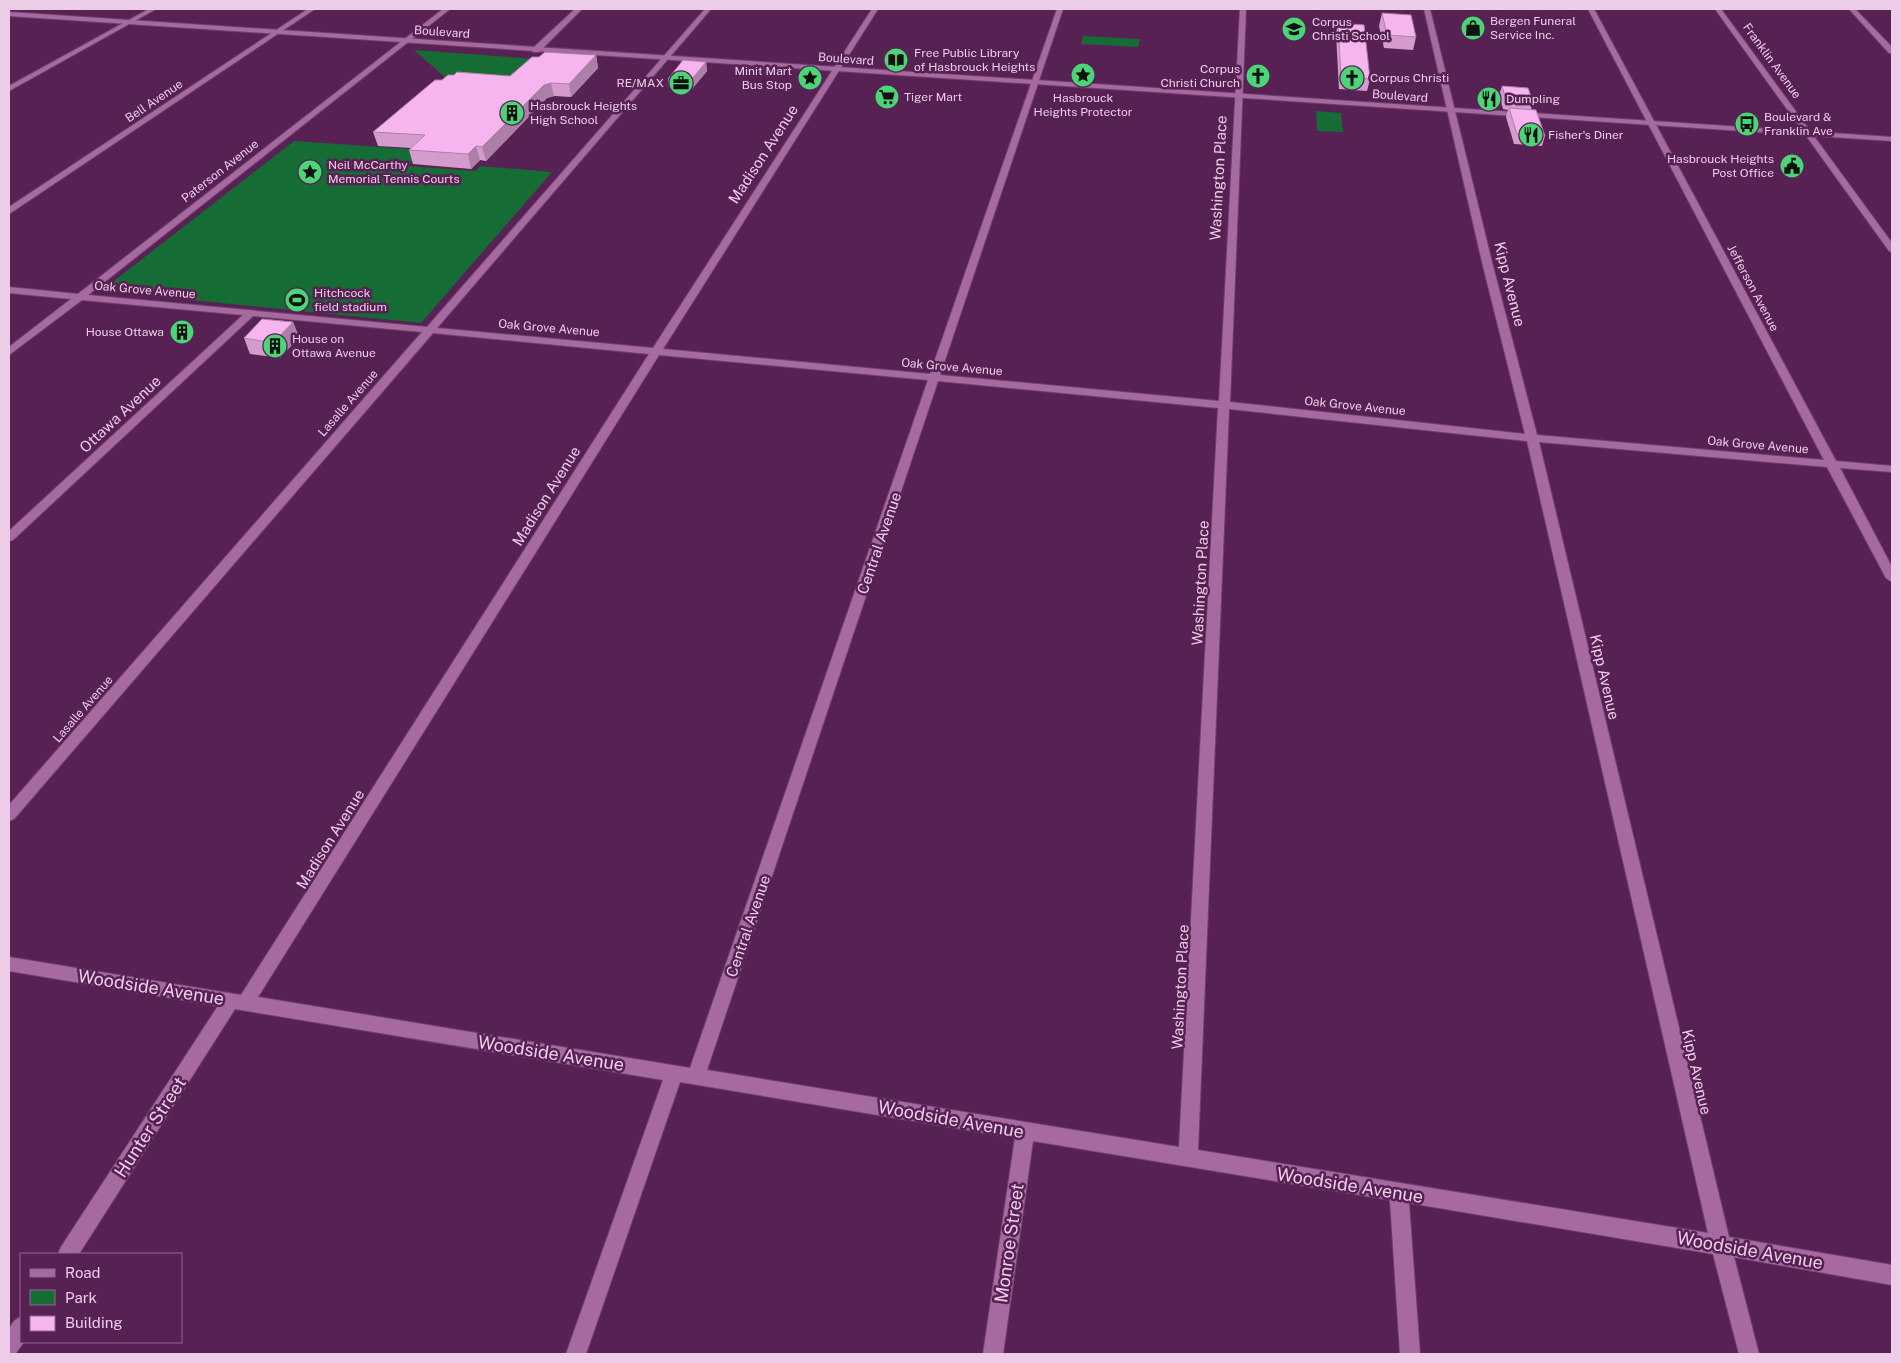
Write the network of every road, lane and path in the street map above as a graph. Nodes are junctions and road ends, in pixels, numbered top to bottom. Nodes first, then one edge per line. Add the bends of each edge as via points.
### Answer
1 (154, 9) edge
2 (312, 9) edge
3 (447, 9) edge
4 (580, 9) edge
5 (708, 9) edge
6 (875, 9) edge
7 (1060, 9) edge
8 (1243, 9) edge
9 (1427, 9) edge
10 (1591, 9) edge
11 (1718, 9) edge
12 (1852, 9) edge
13 (9, 14) edge
14 (130, 22) junction
15 (277, 33) junction
16 (406, 41) junction
17 (536, 50) junction
18 (1892, 51) edge
19 (666, 58) junction
20 (837, 70) junction
21 (1034, 83) junction
22 (9, 89) edge
23 (1238, 96) junction
24 (1451, 111) junction
25 (1652, 123) junction
26 (1808, 133) junction
27 (1892, 139) edge
28 (9, 211) edge
29 (1892, 249) edge
30 (9, 290) edge
31 (81, 296) junction
32 (251, 313) junction
33 (430, 330) junction
34 (656, 351) junction
35 (9, 352) edge
36 (935, 378) junction
37 (1225, 405) junction
38 (1532, 438) junction
39 (1832, 465) junction
40 (1892, 470) edge
41 (9, 537) edge
42 (1892, 578) edge
43 (9, 815) edge
44 (9, 964) edge
45 (239, 1001) junction
46 (674, 1074) junction
47 (696, 1076) junction
48 (1025, 1131) junction
49 (1188, 1158) junction
50 (1399, 1193) junction
51 (1721, 1245) junction
52 (69, 1253) edge
53 (1892, 1275) edge
54 (20, 1329) edge
55 (9, 1346) edge
56 (576, 1354) edge
57 (993, 1354) edge
58 (1410, 1354) edge
59 (1749, 1354) edge

1 - 14 street
2 - 15 street, Bell Avenue
3 - 16 street, Paterson Avenue
4 - 17 street
5 - 19 street, Lasalle Avenue
6 - 20 street, Madison Avenue
7 - 21 street, Central Avenue
8 - 23 street, Washington Place
9 - 24 street, Kipp Avenue
10 - 25 street, Jefferson Avenue
11 - 26 street, Franklin Avenue
12 - 18 street
13 - 14 street, Boulevard
14 - 15 street, Boulevard
14 - 22 street
15 - 16 street, Boulevard
15 - 28 street, Bell Avenue
16 - 17 street, Boulevard
16 - 31 street, Paterson Avenue
17 - 19 street, Boulevard
19 - 20 street, Boulevard
19 - 33 street, Lasalle Avenue
20 - 21 street, Boulevard
20 - 34 street, Madison Avenue
21 - 23 street, Boulevard
21 - 36 street, Central Avenue
23 - 24 street, Boulevard
23 - 37 street, Washington Place
24 - 25 street, Boulevard
24 - 38 street, Kipp Avenue
25 - 26 street, Boulevard
25 - 39 street, Jefferson Avenue
26 - 27 street, Boulevard
26 - 29 street, Franklin Avenue
30 - 31 street, Oak Grove Avenue
31 - 32 street, Oak Grove Avenue
31 - 35 street, Paterson Avenue
32 - 33 street, Oak Grove Avenue
32 - 41 street, Ottawa Avenue
33 - 34 street, Oak Grove Avenue
33 - 43 street, Lasalle Avenue
34 - 36 street, Oak Grove Avenue
34 - 45 street, Madison Avenue
36 - 37 street, Oak Grove Avenue
36 - 47 street, Central Avenue
37 - 38 street, Oak Grove Avenue
37 - 49 street, Washington Place
38 - 39 street, Oak Grove Avenue
38 - 51 street, Kipp Avenue
39 - 40 street, Oak Grove Avenue
39 - 42 street, Jefferson Avenue
44 - 45 street, Woodside Avenue
45 - 46 street, Woodside Avenue
45 - 52 street, Hunter Street
46 - 47 street, Woodside Avenue
46 - 56 street
47 - 48 street, Woodside Avenue
48 - 49 street, Woodside Avenue
48 - 57 street, Monroe Street
49 - 50 street, Woodside Avenue
50 - 51 street, Woodside Avenue
50 - 58 street
51 - 53 street, Woodside Avenue
51 - 59 street, Kipp Avenue
54 - 55 street

